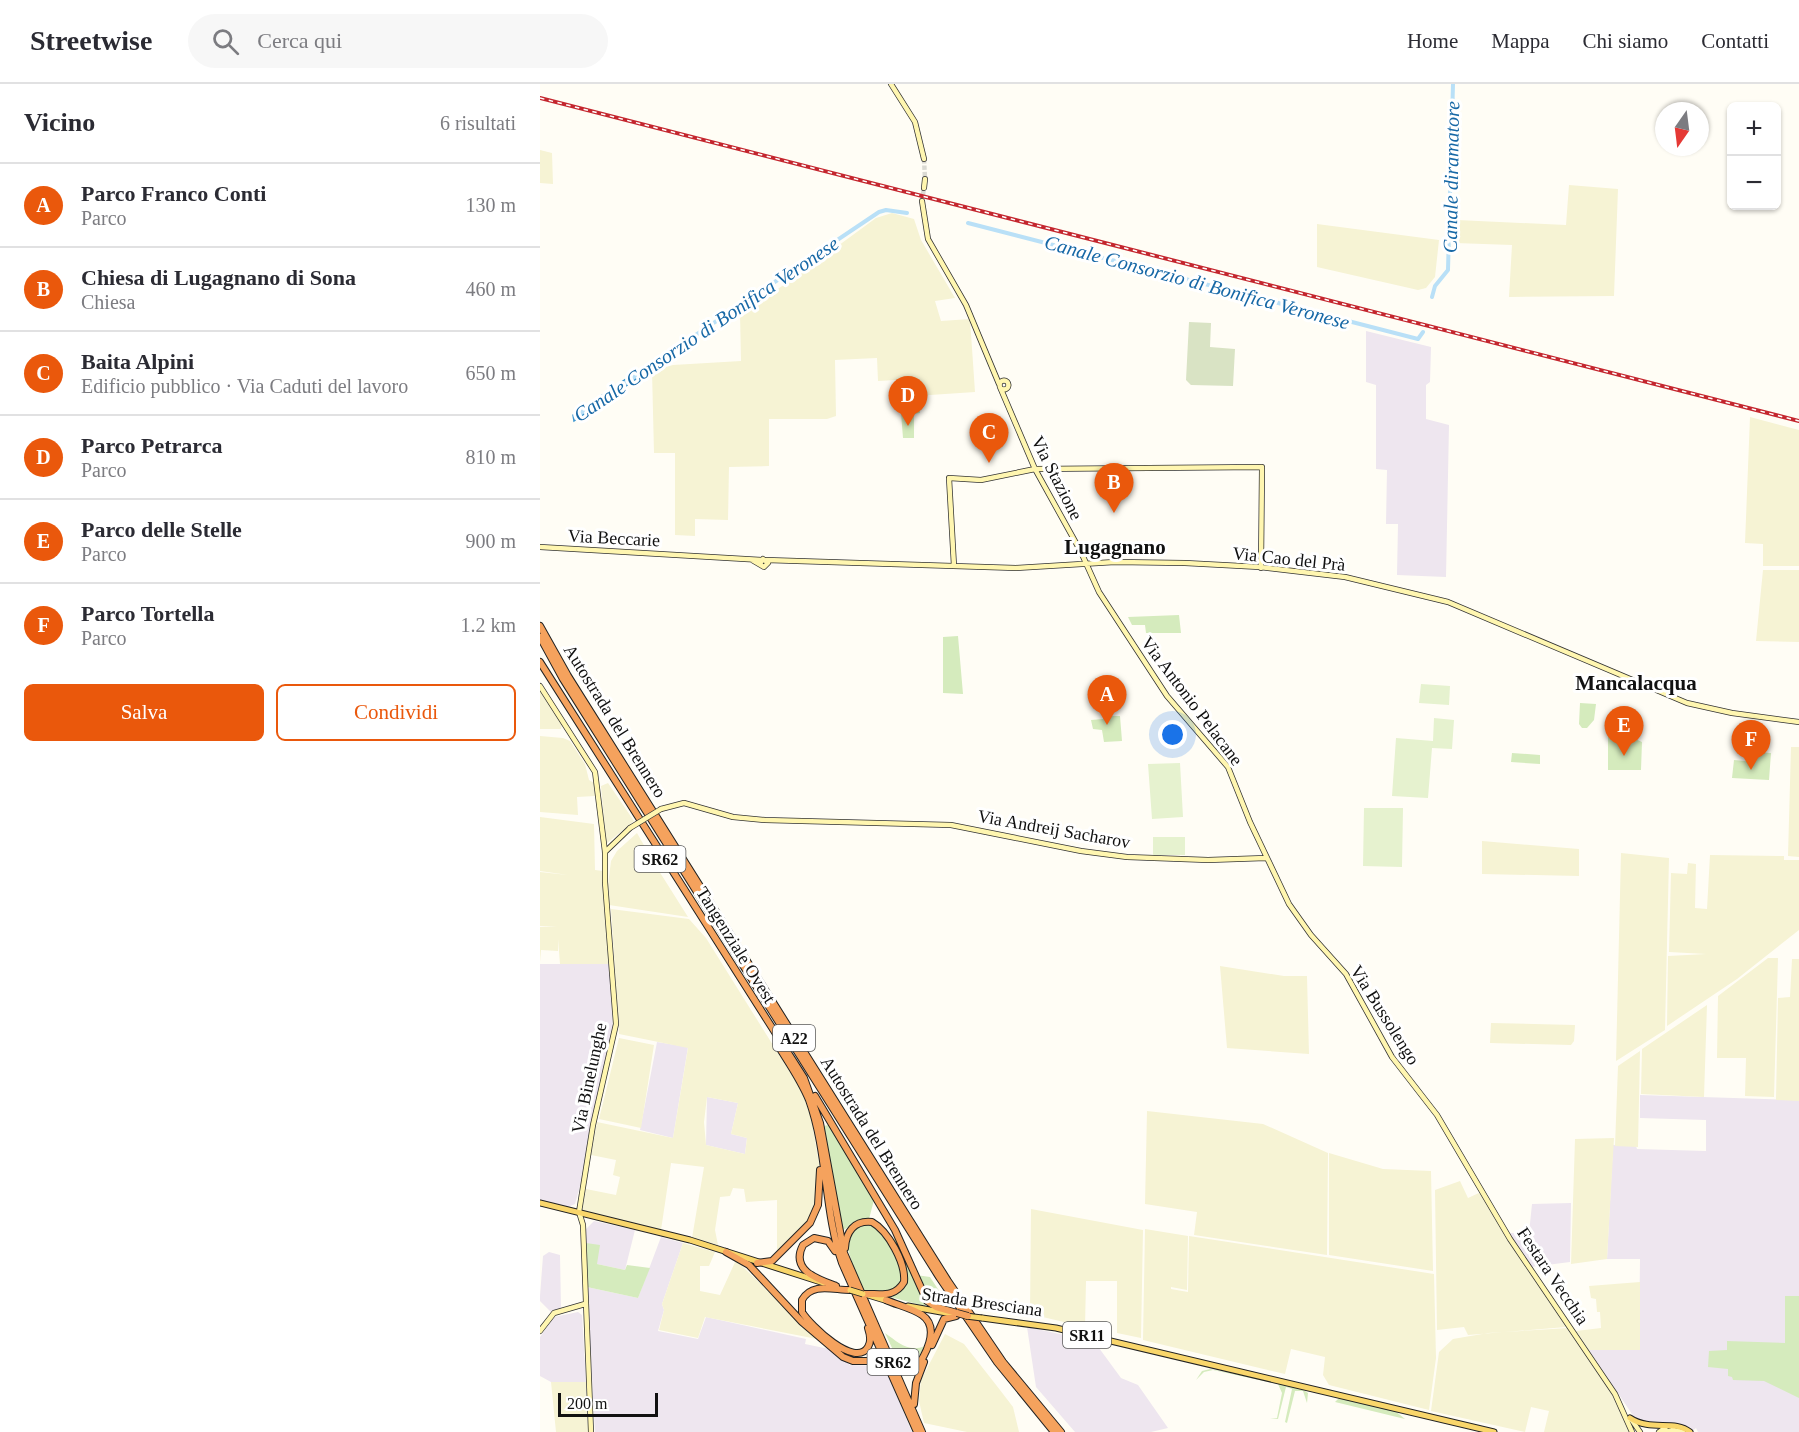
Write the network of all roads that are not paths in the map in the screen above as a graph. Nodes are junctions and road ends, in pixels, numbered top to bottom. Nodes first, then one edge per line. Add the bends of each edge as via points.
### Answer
1 (891, 84) edge
2 (924, 159) tunnel mouth
3 (925, 179) tunnel mouth
4 (924, 188) tunnel mouth
5 (922, 201) tunnel mouth
6 (1001, 384) junction
7 (1005, 402) junction
8 (1035, 469) junction
9 (540, 547) edge
10 (779, 560) joint
11 (1086, 565) junction
12 (954, 566) junction
13 (1261, 568) junction
14 (540, 627) edge
15 (540, 638) edge
16 (540, 662) edge
17 (540, 669) edge
18 (540, 686) edge
19 (1799, 722) edge
20 (605, 852) junction
21 (1266, 858) junction
22 (804, 1077) junction
23 (821, 1152) junction
24 (1463, 1157) joint
25 (580, 1201) junction
26 (540, 1203) edge
27 (566, 1209) junction
28 (579, 1212) junction
29 (595, 1216) junction
30 (583, 1225) junction
31 (726, 1252) junction
32 (757, 1263) junction
33 (847, 1276) junction
34 (835, 1288) junction
35 (850, 1290) joint
36 (864, 1294) junction
37 (886, 1300) junction
38 (585, 1304) junction
39 (866, 1306) junction
40 (957, 1314) junction
41 (968, 1316) joint
42 (540, 1331) edge
43 (906, 1403) junction
44 (1623, 1409) junction
45 (1630, 1418) junction
46 (917, 1419) junction
47 (1666, 1430) edge
48 (591, 1432) edge
49 (917, 1432) edge
50 (922, 1432) edge
51 (1054, 1432) edge
52 (1061, 1432) edge
53 (1494, 1432) edge
54 (1632, 1432) edge
55 (1640, 1432) edge
56 (1659, 1432) edge
57 (1683, 1432) edge
58 (1690, 1432) edge

1 - 2 street via 915,122
3 - 4 street
5 - 6 street, Via Stazione via 928,239 958,289
6 - 7 street, Via Stazione
6 - 7 street, Via Stazione via 1006,388
7 - 8 street, Via Stazione
8 - 11 street, Via Stazione
8 - 12 street via 981,480 950,478
8 - 13 street via 1262,467
9 - 10 street, Via Beccarie
10 - 12 street, Via Cao del Prà
11 - 12 street, Via Cao del Prà
11 - 13 street, Via Cao del Prà via 1156,562
11 - 21 street, Via Antonio Pelacane via 1104,601 1167,696 1228,767
13 - 19 street, Via Cao del Prà via 1376,584 1448,602 1687,703
14 - 52 highway, Autostrada del Brennero / A22 via 948,1281 1003,1362
15 - 51 highway, Autostrada del Brennero / A22 via 939,1277 997,1362
16 - 22 highway, Tangenziale Ovest / SR62
17 - 23 highway, Tangenziale Ovest / SR62 via 804,1087
18 - 20 street, Via Binelunghe via 595,772
20 - 21 street, Via Andreij Sacharov, bridge via 630,828 661,808 684,803 733,817 765,820 910,823 981,830 1127,857
20 - 25 street, Via Binelunghe via 616,1024
21 - 24 street, Via Bussolengo via 1289,904 1346,974 1392,1057 1437,1115
22 - 36 highway, Tangenziale Ovest / SR62 via 819,1123 839,1234
22 - 40 highway via 895,1230 927,1301
23 - 32 highway via 819,1198 810,1223 772,1262
23 - 33 highway, Tangenziale Ovest / SR62 via 833,1234
24 - 44 street, Festara Vecchia via 1510,1239
25 - 27 street
25 - 28 street, Via Binelunghe
26 - 27 main road
27 - 28 main road
28 - 29 main road
28 - 30 street
29 - 30 street
29 - 31 main road
30 - 38 street
31 - 32 main road
31 - 43 highway via 749,1265 798,1318 843,1357 853,1361 876,1360 883,1365
32 - 34 main road
33 - 34 highway via 830,1242 819,1237 805,1243 799,1255 803,1269
33 - 36 highway, Tangenziale Ovest / SR62
34 - 35 highway
34 - 36 highway via 810,1290 803,1297 801,1310 832,1341 854,1354 865,1350 870,1341
35 - 36 main road, Strada Bresciana, bridge
36 - 36 highway via 845,1244 852,1228 868,1221 885,1233 904,1276 896,1292
36 - 37 main road, Strada Bresciana
36 - 39 highway, Tangenziale Ovest / SR62
36 - 43 highway, Tangenziale Ovest / SR62
37 - 39 highway via 922,1315 930,1326 929,1343 912,1371 899,1367
37 - 40 main road, Strada Bresciana
38 - 42 street via 554,1313
38 - 48 street
39 - 46 highway, Tangenziale Ovest / SR62
40 - 41 highway, bridge
40 - 46 highway via 944,1318 919,1371 914,1397
41 - 53 main road, Strada Bresciana / SR11, bridge via 1056,1328
43 - 49 highway, Tangenziale Ovest
44 - 45 street, Festara Vecchia
44 - 54 street, Festara Vecchia
45 - 47 main road via 1646,1427
45 - 55 street, Festara Vecchia
46 - 50 highway, Tangenziale Ovest
47 - 56 street
47 - 57 street
47 - 58 main road via 1680,1427

